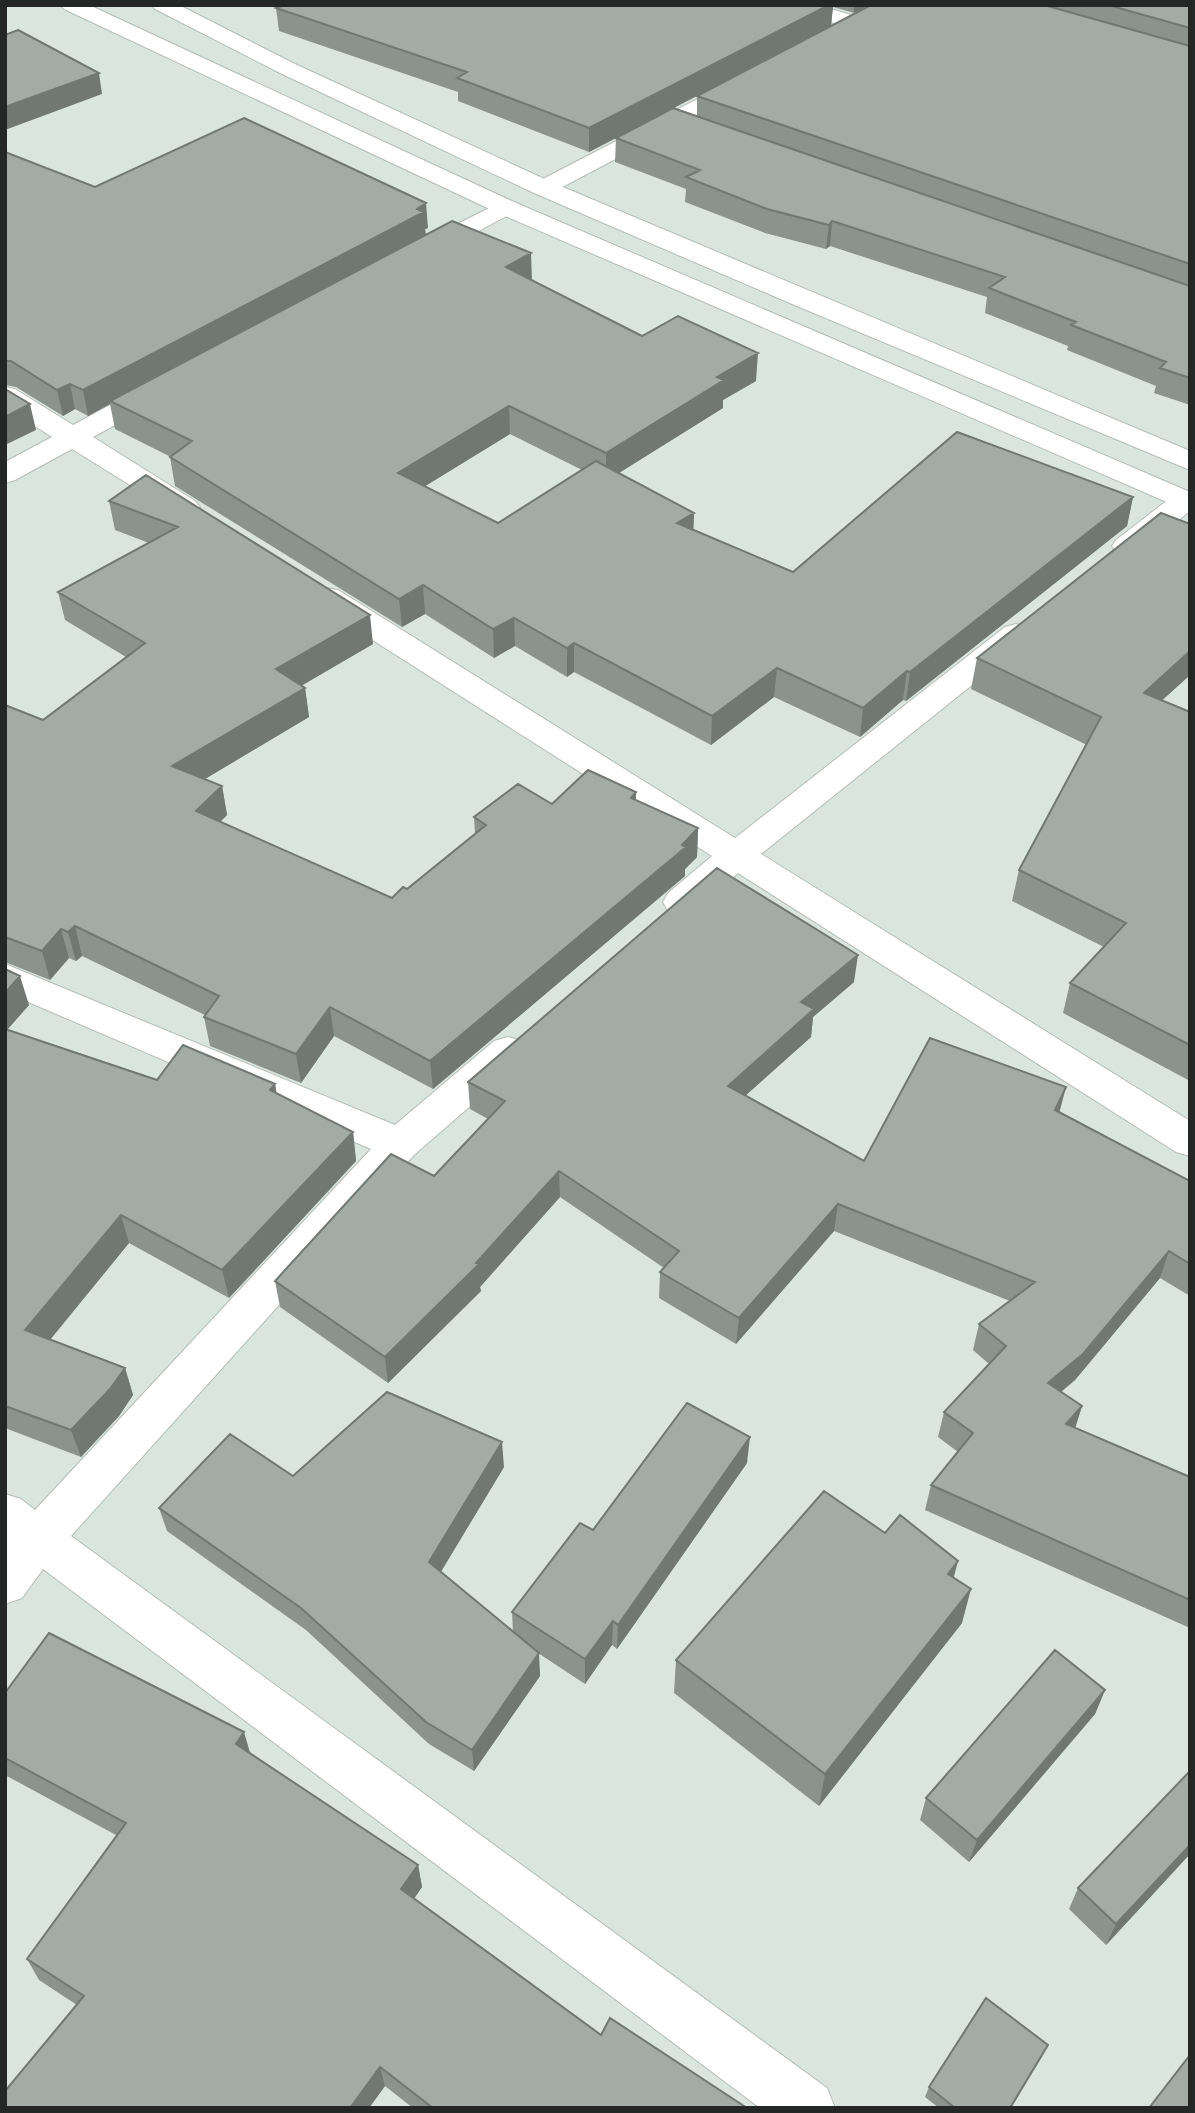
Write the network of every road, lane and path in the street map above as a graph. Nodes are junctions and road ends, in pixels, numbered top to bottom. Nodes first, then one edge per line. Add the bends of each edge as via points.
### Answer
1 (71, 5) edge
2 (162, 5) edge
3 (796, 5) edge
4 (880, 11) edge
5 (856, 24) junction
6 (833, 36) edge
7 (763, 72) edge
8 (670, 121) junction
9 (696, 130) edge
10 (543, 188) junction
11 (505, 207) junction
12 (394, 266) edge
13 (184, 377) edge
14 (5, 395) edge
15 (72, 436) junction
16 (1190, 461) edge
17 (5, 474) edge
18 (1187, 502) edge
19 (212, 524) edge
20 (1108, 561) edge
21 (305, 583) edge
22 (1042, 613) edge
23 (736, 855) junction
24 (652, 927) edge
25 (5, 977) edge
26 (536, 1026) edge
27 (1190, 1141) edge
28 (400, 1144) junction
29 (21, 1527) edge
30 (5, 1583) edge
31 (807, 2108) edge

1 - 11 street
2 - 10 street via 261,57
3 - 5 street
4 - 5 street
5 - 6 street
7 - 8 street
8 - 9 street
8 - 10 street
10 - 16 street
11 - 12 street
11 - 18 street
13 - 15 street
14 - 15 street
15 - 17 street
15 - 19 street
18 - 20 street
21 - 23 street
22 - 23 street
23 - 24 street
23 - 27 street
25 - 28 street
26 - 28 street
28 - 29 street
29 - 30 street
29 - 31 street

